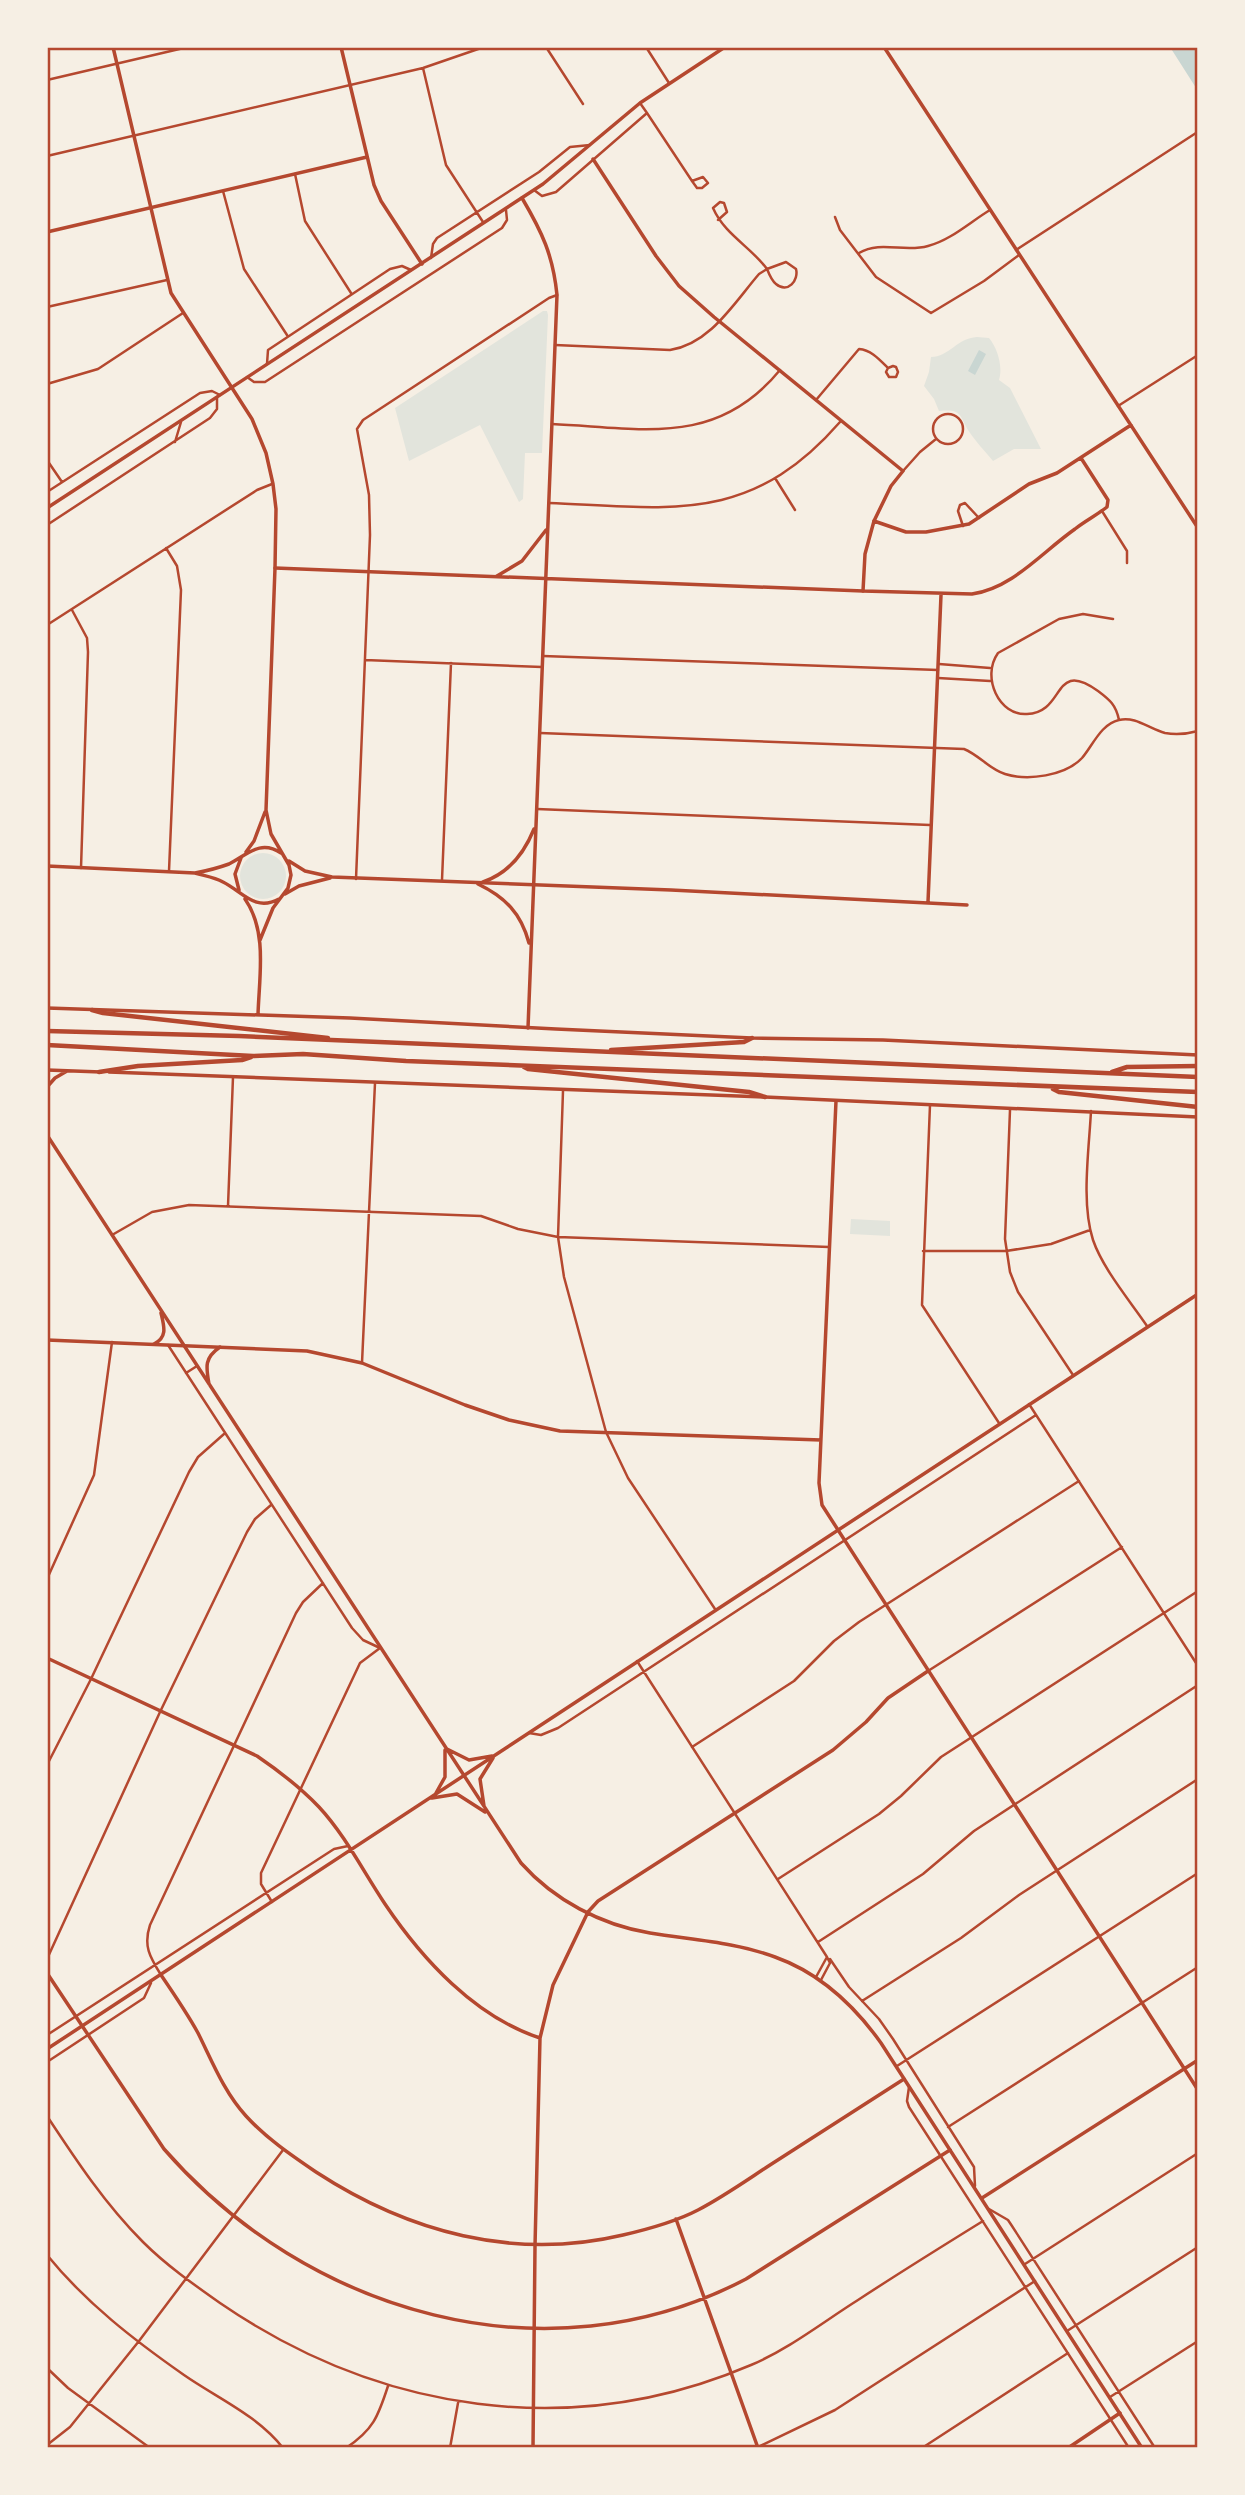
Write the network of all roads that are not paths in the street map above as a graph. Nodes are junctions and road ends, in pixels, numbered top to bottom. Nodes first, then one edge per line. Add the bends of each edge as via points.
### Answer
1 (113, 47) edge
2 (188, 47) edge
3 (341, 47) edge
4 (484, 47) edge
5 (546, 47) edge
6 (646, 47) edge
7 (725, 47) edge
8 (884, 47) edge
9 (117, 64) junction
10 (423, 68) junction
11 (47, 80) edge
12 (669, 83) junction
13 (350, 86) junction
14 (640, 103) junction
15 (583, 104) dead end
16 (648, 113) junction
17 (1196, 133) dead end
18 (134, 135) junction
19 (590, 145) junction
20 (47, 156) edge
21 (367, 158) junction
22 (593, 159) junction
23 (295, 174) junction
24 (692, 181) dead end
25 (534, 190) junction
26 (223, 191) junction
27 (522, 198) junction
28 (151, 208) junction
29 (506, 209) junction
30 (990, 210) junction
31 (477, 213) junction
32 (835, 217) dead end
33 (719, 220) junction
34 (484, 223) junction
35 (47, 232) edge
36 (1016, 250) junction
37 (858, 253) junction
38 (1019, 255) junction
39 (431, 258) junction
40 (422, 264) junction
41 (767, 269) junction
42 (411, 270) junction
43 (168, 279) junction
44 (351, 294) junction
45 (557, 295) junction
46 (47, 307) edge
47 (183, 313) junction
48 (719, 321) junction
49 (287, 335) junction
50 (555, 345) junction
51 (1198, 355) edge
52 (267, 364) junction
53 (888, 368) dead end
54 (780, 370) junction
55 (247, 377) junction
56 (47, 384) edge
57 (232, 387) junction
58 (218, 396) junction
59 (816, 400) junction
60 (1118, 406) junction
61 (841, 420) junction
62 (181, 421) junction
63 (552, 424) junction
64 (1131, 425) junction
65 (936, 439) junction
66 (174, 442) junction
67 (1081, 458) junction
68 (47, 460) edge
69 (903, 471) junction
70 (775, 478) junction
71 (62, 482) junction
72 (273, 484) junction
73 (47, 492) edge
74 (549, 503) junction
75 (47, 508) edge
76 (795, 510) dead end
77 (1102, 511) junction
78 (979, 518) junction
79 (874, 522) junction
80 (47, 525) edge
81 (963, 526) junction
82 (547, 528) junction
83 (1198, 528) edge
84 (166, 548) junction
85 (1127, 563) dead end
86 (275, 568) junction
87 (369, 571) junction
88 (495, 577) junction
89 (546, 579) junction
90 (863, 592) junction
91 (941, 594) junction
92 (72, 610) junction
93 (1114, 619) dead end
94 (47, 625) edge
95 (543, 656) junction
96 (365, 660) junction
97 (451, 663) junction
98 (939, 664) junction
99 (542, 667) junction
100 (990, 668) junction
101 (939, 670) junction
102 (938, 678) junction
103 (990, 681) junction
104 (1119, 720) junction
105 (1197, 732) edge
106 (540, 733) junction
107 (935, 749) junction
108 (537, 809) junction
109 (266, 810) junction
110 (536, 824) junction
111 (930, 825) junction
112 (243, 855) junction
113 (285, 858) junction
114 (47, 866) edge
115 (81, 868) junction
116 (169, 871) junction
117 (195, 873) junction
118 (332, 877) junction
119 (356, 879) junction
120 (442, 882) junction
121 (478, 884) junction
122 (533, 885) junction
123 (241, 893) junction
124 (283, 895) junction
125 (928, 902) junction
126 (967, 905) dead end
127 (260, 940) junction
128 (531, 949) junction
129 (47, 1008) edge
130 (92, 1010) junction
131 (258, 1015) junction
132 (528, 1028) junction
133 (47, 1031) edge
134 (752, 1038) junction
135 (332, 1040) junction
136 (47, 1045) edge
137 (604, 1051) junction
138 (1198, 1055) edge
139 (253, 1056) junction
140 (520, 1065) junction
141 (1198, 1066) edge
142 (47, 1070) edge
143 (68, 1071) junction
144 (99, 1072) junction
145 (1108, 1073) junction
146 (233, 1077) junction
147 (1198, 1077) edge
148 (375, 1083) junction
149 (47, 1087) edge
150 (1049, 1087) junction
151 (563, 1091) junction
152 (1198, 1092) edge
153 (765, 1097) junction
154 (836, 1101) junction
155 (930, 1105) junction
156 (1198, 1107) edge
157 (1010, 1108) junction
158 (1091, 1111) junction
159 (1198, 1117) edge
160 (47, 1135) edge
161 (228, 1206) junction
162 (369, 1212) junction
163 (1090, 1230) junction
164 (111, 1235) junction
165 (558, 1237) junction
166 (830, 1247) junction
167 (923, 1251) junction
168 (1006, 1251) junction
169 (1198, 1294) edge
170 (160, 1311) junction
171 (1147, 1327) junction
172 (47, 1340) edge
173 (112, 1342) junction
174 (154, 1344) junction
175 (168, 1345) junction
176 (184, 1346) junction
177 (220, 1348) junction
178 (362, 1363) junction
179 (197, 1366) junction
180 (186, 1373) junction
181 (1073, 1376) junction
182 (210, 1386) junction
183 (1029, 1404) junction
184 (1036, 1415) junction
185 (1010, 1417) junction
186 (999, 1423) junction
187 (1017, 1427) junction
188 (606, 1432) junction
189 (225, 1433) junction
190 (821, 1440) junction
191 (940, 1462) junction
192 (947, 1473) junction
193 (1079, 1481) junction
194 (272, 1505) junction
195 (837, 1531) junction
196 (844, 1541) junction
197 (1122, 1547) junction
198 (47, 1580) edge
199 (323, 1583) junction
200 (1198, 1591) edge
201 (885, 1605) junction
202 (715, 1609) junction
203 (1164, 1613) junction
204 (380, 1648) junction
205 (47, 1658) edge
206 (637, 1661) junction
207 (1198, 1666) edge
208 (643, 1671) junction
209 (928, 1671) junction
210 (91, 1679) junction
211 (1198, 1685) edge
212 (160, 1712) junction
213 (528, 1732) junction
214 (971, 1738) junction
215 (233, 1745) junction
216 (692, 1747) junction
217 (445, 1748) junction
218 (494, 1755) junction
219 (47, 1765) edge
220 (463, 1776) junction
221 (1198, 1779) edge
222 (301, 1789) junction
223 (432, 1797) junction
224 (1014, 1804) junction
225 (484, 1808) junction
226 (735, 1813) junction
227 (488, 1814) junction
228 (349, 1848) junction
229 (1056, 1870) junction
230 (1198, 1873) edge
231 (778, 1879) junction
232 (266, 1893) junction
233 (272, 1902) junction
234 (587, 1913) junction
235 (1098, 1937) junction
236 (818, 1942) junction
237 (827, 1956) junction
238 (47, 1959) edge
239 (155, 1965) junction
240 (1198, 1967) edge
241 (161, 1975) junction
242 (48, 1976) edge
243 (816, 1978) junction
244 (821, 1980) junction
245 (151, 1981) junction
246 (862, 2001) junction
247 (1141, 2003) junction
248 (76, 2017) junction
249 (82, 2026) junction
250 (47, 2035) edge
251 (88, 2035) junction
252 (540, 2038) junction
253 (47, 2049) edge
254 (906, 2060) junction
255 (1198, 2060) edge
256 (47, 2062) edge
257 (896, 2067) junction
258 (1184, 2069) junction
259 (904, 2079) junction
260 (909, 2087) junction
261 (1198, 2090) edge
262 (47, 2116) edge
263 (948, 2127) junction
264 (284, 2149) junction
265 (951, 2149) junction
266 (1198, 2153) edge
267 (941, 2155) junction
268 (975, 2187) junction
269 (982, 2198) junction
270 (989, 2209) junction
271 (234, 2216) junction
272 (677, 2219) junction
273 (983, 2221) junction
274 (535, 2246) junction
275 (1198, 2247) edge
276 (47, 2255) edge
277 (1033, 2259) junction
278 (1025, 2264) junction
279 (186, 2279) junction
280 (1035, 2281) junction
281 (1025, 2287) junction
282 (704, 2298) junction
283 (1076, 2325) junction
284 (534, 2329) junction
285 (1067, 2331) junction
286 (139, 2341) junction
287 (1198, 2341) edge
288 (1068, 2353) junction
289 (47, 2368) edge
290 (732, 2372) junction
291 (388, 2385) junction
292 (1119, 2391) junction
293 (1110, 2397) junction
294 (458, 2402) junction
295 (89, 2403) junction
296 (533, 2408) junction
297 (1120, 2413) junction
298 (1111, 2420) junction
299 (47, 2445) edge
300 (150, 2448) edge
301 (282, 2448) edge
302 (346, 2448) edge
303 (450, 2448) edge
304 (533, 2448) edge
305 (757, 2448) edge
306 (922, 2448) edge
307 (1068, 2448) edge
308 (1129, 2448) edge
309 (1142, 2448) edge
310 (1155, 2448) edge

1 - 9 main road
2 - 9 street
3 - 13 main road
4 - 10 street
5 - 15 street
6 - 12 street
7 - 12 main road
8 - 30 main road
9 - 11 street
9 - 18 main road
10 - 13 street
10 - 31 street via 446,165
12 - 14 main road
13 - 18 street
13 - 21 main road
14 - 16 street
14 - 19 main road
16 - 22 street
16 - 24 street
17 - 36 street
18 - 20 street
18 - 28 main road
19 - 25 main road
19 - 31 street via 570,147
21 - 23 main road
21 - 40 main road via 381,201
22 - 25 street via 556,192 542,196
22 - 48 main road via 668,272
23 - 26 main road
23 - 44 street via 305,220
25 - 27 main road
26 - 28 main road
26 - 49 street via 244,269
27 - 29 main road
27 - 45 main road via 547,245
28 - 35 main road
28 - 43 main road
29 - 34 main road
29 - 55 street via 502,228 265,382
30 - 36 main road
30 - 37 street via 929,246 872,246
31 - 34 street
31 - 39 street via 437,238
32 - 37 street via 839,230
33 - 33 street via 713,208 720,202 727,212
33 - 41 street
34 - 39 main road
36 - 38 main road
37 - 38 street via 876,277 931,313
38 - 60 main road
39 - 40 main road
40 - 42 main road
41 - 41 street via 782,287 796,281 796,269 786,262
41 - 48 street
42 - 44 street via 402,266 390,269
42 - 52 main road
43 - 46 street
43 - 47 main road
44 - 49 street
45 - 50 main road
45 - 87 street via 359,424 369,495
47 - 56 street via 98,369
47 - 57 main road
48 - 50 street via 697,342 679,349
48 - 54 main road
49 - 52 street via 268,350
50 - 63 main road
51 - 60 street
52 - 55 main road
53 - 59 street via 859,349
54 - 59 main road
54 - 63 street via 749,401 704,424 669,429
55 - 57 main road
57 - 58 main road
57 - 72 main road via 258,434
58 - 62 main road
58 - 66 street via 214,415
58 - 71 street via 212,391 200,393
59 - 61 main road
60 - 64 main road
61 - 69 main road
61 - 70 street via 809,454
62 - 66 street
62 - 75 main road
63 - 74 main road
64 - 67 main road
64 - 83 main road
65 - 65 street via 933,433 940,416 953,415 963,423 962,436 952,445
65 - 69 street
66 - 80 street
67 - 77 main road via 1108,500
67 - 78 main road via 1028,484
68 - 71 street
69 - 79 main road
70 - 74 street via 725,500 683,507
70 - 76 street
71 - 73 street
72 - 84 street
72 - 86 main road
74 - 82 main road
77 - 85 street via 1127,551
77 - 91 main road via 1000,585 984,592
78 - 81 main road
78 - 81 street via 969,505 960,505
79 - 81 main road via 906,532
79 - 90 main road via 864,554
82 - 88 main road via 522,561
82 - 89 main road
84 - 92 street
84 - 116 street via 177,566 181,590
86 - 87 main road
86 - 109 main road
87 - 88 main road
87 - 96 street
88 - 89 main road
89 - 90 main road
89 - 95 main road
90 - 91 main road
91 - 98 main road
92 - 94 street
92 - 115 street via 87,638 88,652
93 - 100 street via 1083,614 1059,619 998,653
95 - 99 main road
95 - 101 street
96 - 97 street
96 - 119 street
97 - 99 street
97 - 120 street
98 - 100 street
98 - 101 main road
99 - 106 main road
100 - 103 street
101 - 102 main road
102 - 103 street
102 - 107 main road
103 - 104 street via 1002,702 1027,715 1045,707 1069,681 1083,680 1112,701
104 - 105 street via 1137,721 1163,732
104 - 107 street via 1108,725 1079,761 1049,775 1004,774 964,749
106 - 107 street
106 - 108 main road
107 - 111 main road
108 - 110 main road
108 - 111 street
109 - 112 main road
109 - 113 main road via 271,834
110 - 121 main road via 517,861
110 - 122 main road
111 - 125 main road
112 - 113 main road via 255,848 269,848
112 - 117 main road
112 - 123 main road via 235,874
113 - 118 main road via 305,871
113 - 124 main road via 291,875
114 - 115 main road
115 - 116 main road
116 - 117 main road
117 - 123 main road via 218,879
118 - 119 main road
118 - 124 main road
119 - 120 main road
120 - 121 main road
121 - 122 main road
121 - 128 main road via 503,898 517,913
122 - 125 main road
122 - 128 main road
123 - 124 main road via 260,904
123 - 127 main road
124 - 127 main road
125 - 126 main road
127 - 131 main road
128 - 132 main road
129 - 130 main road
130 - 131 main road
130 - 135 highway
131 - 132 main road
132 - 134 main road
133 - 135 highway
134 - 137 highway
134 - 138 main road
135 - 137 highway
136 - 139 highway
137 - 145 highway
139 - 140 highway via 303,1054
139 - 144 highway
140 - 150 highway
140 - 153 highway
141 - 145 highway via 1127,1067
142 - 143 main road
143 - 144 main road
143 - 149 main road
144 - 146 main road
145 - 147 highway
146 - 148 main road
146 - 161 street
148 - 151 main road
148 - 162 street
150 - 152 highway
150 - 156 highway via 1059,1092
151 - 153 main road
151 - 165 street
153 - 154 main road
154 - 155 main road
154 - 166 main road
155 - 157 main road
155 - 167 street
157 - 158 main road
157 - 168 street
158 - 159 main road
158 - 163 street
160 - 164 main road
161 - 162 street
161 - 164 street via 160,1210
162 - 165 street via 481,1216
162 - 178 street
163 - 168 street via 1051,1244
163 - 171 street via 1102,1258
164 - 170 main road
165 - 166 street
165 - 188 street via 564,1277
166 - 190 main road
167 - 168 street
167 - 186 street via 925,1312
168 - 181 street via 1018,1292
169 - 171 main road
170 - 174 main road via 164,1334
170 - 176 main road
171 - 181 main road
172 - 173 main road
173 - 174 main road
173 - 198 street via 94,1475
174 - 175 main road
175 - 176 main road
175 - 180 street
176 - 177 main road
176 - 179 main road
177 - 178 main road via 307,1351
177 - 182 main road via 207,1358
178 - 188 main road via 509,1420 560,1431
179 - 180 street
179 - 182 main road
180 - 189 street
181 - 183 main road
182 - 204 main road
183 - 184 street
183 - 185 main road
184 - 187 street
184 - 193 street
185 - 186 main road
185 - 187 street
186 - 191 main road
187 - 192 street
188 - 190 main road
188 - 202 street via 628,1478
189 - 194 street
189 - 210 street via 188,1472
190 - 195 main road via 820,1497
191 - 192 street
191 - 195 main road
192 - 196 street
193 - 197 street
193 - 201 street
194 - 199 street
194 - 212 street via 247,1532
195 - 196 main road
195 - 202 main road
196 - 201 main road
196 - 208 street
197 - 203 street
197 - 209 street
199 - 204 street via 355,1632
199 - 215 street via 296,1613
200 - 203 street
201 - 209 main road
201 - 216 street via 840,1636 794,1681
202 - 206 main road
203 - 207 street
203 - 214 street
204 - 217 main road
204 - 222 street via 360,1663
205 - 210 main road
206 - 208 street
206 - 213 main road
208 - 213 street via 550,1732
208 - 216 street
209 - 214 main road
209 - 226 main road via 888,1698 833,1750
210 - 212 main road
210 - 219 street
211 - 224 street
212 - 215 main road
212 - 238 street
213 - 218 main road
214 - 224 main road
214 - 231 street via 941,1757 879,1814
215 - 222 main road
215 - 239 street via 145,1938
216 - 226 street
217 - 218 main road via 469,1760
217 - 220 main road
217 - 223 main road via 444,1777
218 - 220 main road
218 - 225 main road via 480,1779
220 - 223 main road
220 - 225 main road
221 - 229 street
222 - 228 main road
222 - 232 street via 261,1873
223 - 227 main road via 457,1794
223 - 228 main road
224 - 229 main road
224 - 236 street via 923,1874
225 - 227 main road
226 - 231 street
226 - 234 main road via 598,1901
227 - 234 main road via 533,1875
228 - 232 street via 334,1849
228 - 233 main road
228 - 252 main road via 405,1933 434,1966 502,2021
229 - 235 main road
229 - 246 street
230 - 235 street
231 - 236 street
232 - 233 street
232 - 239 street
233 - 241 main road
234 - 243 main road via 638,1930 752,1950
234 - 252 main road via 553,1985
235 - 247 main road
235 - 254 street
236 - 237 street
237 - 243 street
237 - 244 street via 830,1964
237 - 246 street
239 - 241 street
239 - 248 street
240 - 247 street
241 - 245 main road
241 - 264 main road via 234,2100
242 - 248 main road
243 - 244 main road
244 - 257 main road via 855,2010
245 - 249 main road
245 - 251 street via 144,1998
246 - 254 street
247 - 258 main road
247 - 263 street
248 - 249 main road
248 - 250 street
249 - 251 main road
249 - 253 main road
251 - 256 street
251 - 271 main road via 164,2149
252 - 274 main road
254 - 257 street
254 - 263 street
255 - 258 main road
257 - 259 main road
258 - 261 main road
258 - 269 main road
259 - 260 main road
259 - 272 main road via 723,2196
260 - 265 main road
260 - 267 street via 909,2107
262 - 279 street via 108,2205
263 - 268 street via 974,2167
264 - 271 street
264 - 274 main road via 348,2191 408,2220 472,2239
265 - 267 main road
265 - 268 main road
266 - 277 street
267 - 273 street
267 - 282 main road via 746,2279
268 - 269 main road
269 - 270 main road
270 - 277 street via 1007,2220
270 - 278 main road
271 - 279 street
271 - 284 main road via 313,2268 372,2295 455,2321
272 - 274 main road via 597,2241
272 - 282 main road
273 - 281 street
273 - 290 street via 769,2357
274 - 284 main road
275 - 283 street
276 - 286 street via 104,2315
277 - 278 street
277 - 283 street
278 - 280 main road
279 - 286 street
279 - 291 street via 270,2334
280 - 281 street
280 - 285 main road
281 - 288 street
281 - 305 street via 835,2410
282 - 284 main road via 599,2326
282 - 290 main road
283 - 285 street
283 - 292 street
284 - 296 main road
285 - 293 main road
286 - 295 street
286 - 301 street via 258,2423
287 - 292 street
288 - 298 street
288 - 306 street
289 - 295 street
290 - 296 street via 649,2397
290 - 305 main road
291 - 294 street
291 - 302 street via 372,2426
292 - 293 street
292 - 310 street
293 - 297 main road
294 - 296 street
294 - 303 street
295 - 299 street via 63,2435
295 - 300 street
296 - 304 main road
297 - 298 main road
297 - 309 main road
298 - 307 main road
298 - 308 street

